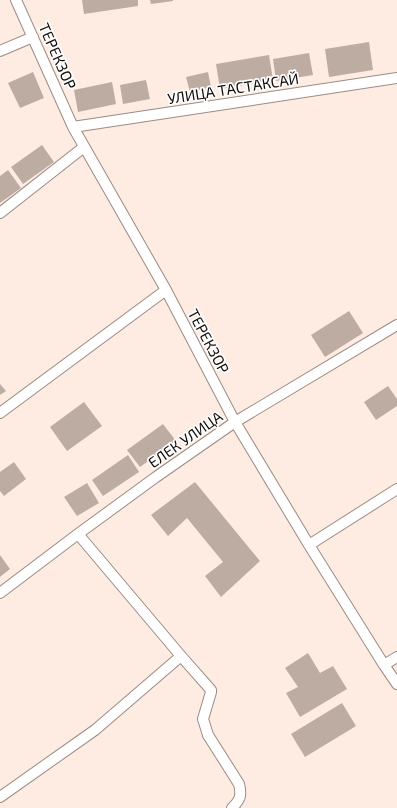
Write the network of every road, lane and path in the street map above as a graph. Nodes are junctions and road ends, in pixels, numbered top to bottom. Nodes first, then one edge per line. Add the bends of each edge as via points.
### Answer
1 (16, 0) edge
2 (33, 37) junction
3 (0, 51) edge
4 (397, 78) edge
5 (73, 127) junction
6 (84, 147) junction
7 (0, 213) edge
8 (166, 290) junction
9 (397, 325) edge
10 (0, 413) edge
11 (235, 422) junction
12 (397, 489) edge
13 (78, 534) junction
14 (309, 545) junction
15 (0, 593) edge
16 (180, 656) junction
17 (397, 657) edge
18 (384, 665) junction
19 (397, 684) edge
20 (0, 796) edge
21 (232, 808) edge

1 - 2 street, ТЕРЕКЗОР
2 - 3 street
2 - 5 street, ТЕРЕКЗОР
4 - 5 street, УЛИЦА ТАСТАКСАЙ
5 - 6 street, ТЕРЕКЗОР
6 - 7 street
6 - 8 street, ТЕРЕКЗОР
8 - 10 street
8 - 11 street, ТЕРЕКЗОР
9 - 11 street, ЕЛЕК УЛИЦА
11 - 13 street, ЕЛЕК УЛИЦА
11 - 14 street, ТЕРЕКЗОР
12 - 14 street
13 - 15 street, ЕЛЕК УЛИЦА
13 - 16 street
14 - 18 street, ТЕРЕКЗОР
16 - 20 street via 95,730
16 - 21 street via 211,690 203,719 208,735 239,784 239,800
17 - 18 street
18 - 19 street, ТЕРЕКЗОР

